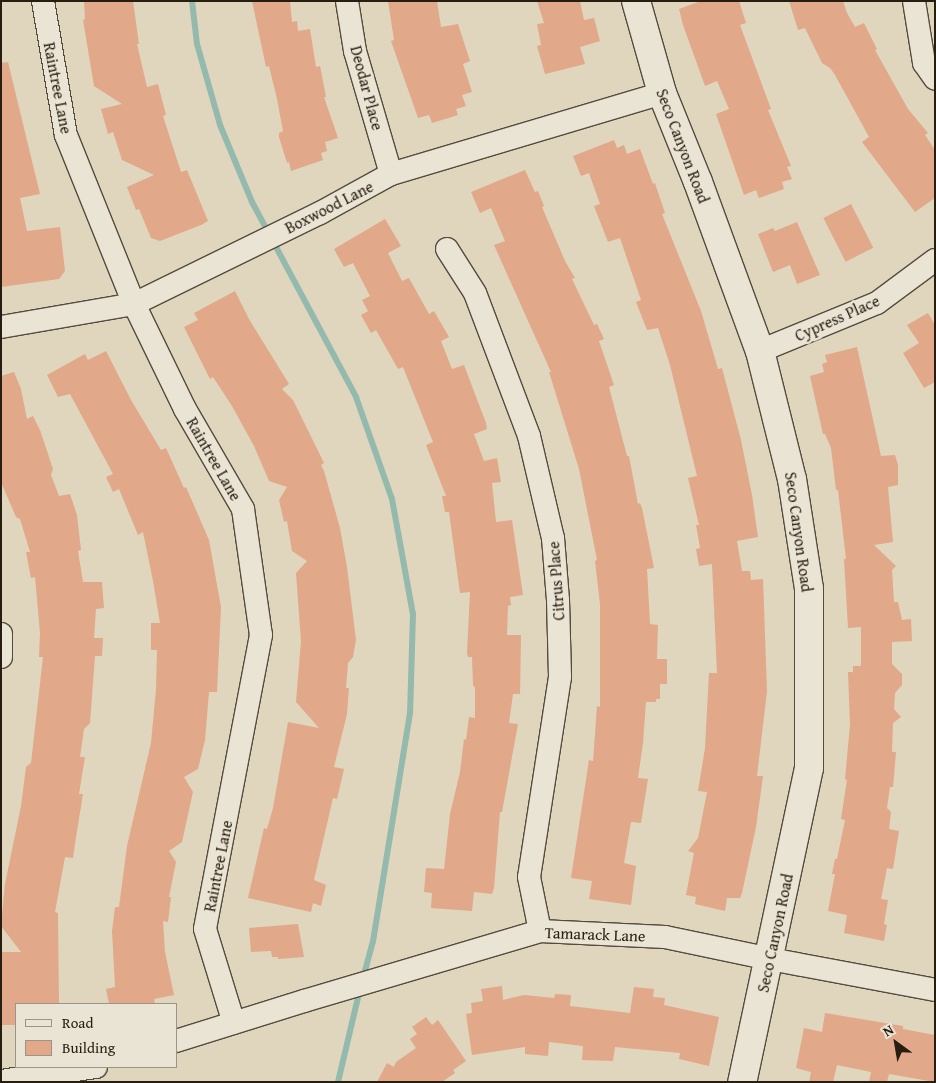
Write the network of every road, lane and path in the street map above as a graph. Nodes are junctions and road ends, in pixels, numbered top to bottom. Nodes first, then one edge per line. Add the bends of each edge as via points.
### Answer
1 (43, 1) edge
2 (347, 1) edge
3 (636, 1) edge
4 (914, 1) edge
5 (935, 79) edge
6 (662, 94) junction
7 (391, 174) junction
8 (447, 249) dead end
9 (935, 260) edge
10 (134, 304) junction
11 (1, 327) edge
12 (760, 351) junction
13 (1, 634) edge
14 (1, 657) edge
15 (540, 931) junction
16 (770, 960) junction
17 (935, 990) edge
18 (234, 1023) junction
19 (178, 1041) edge
20 (93, 1072) edge
21 (1, 1081) edge
22 (742, 1082) edge

1 - 10 street, Raintree Lane via 66,135
2 - 7 street, Deodar Place via 355,51
3 - 6 street, Seco Canyon Road
4 - 5 street via 924,63
6 - 7 street, Boxwood Lane
6 - 12 street, Seco Canyon Road
7 - 10 street, Boxwood Lane via 320,213
8 - 15 street, Citrus Place via 475,294 529,436 553,538 560,677 529,877
9 - 12 street, Cypress Place via 878,303
10 - 11 street, Boxwood Lane
10 - 18 street, Raintree Lane via 185,409 243,508 261,635 206,929
12 - 16 street, Seco Canyon Road via 792,479 809,589 809,768
13 - 14 street
15 - 16 street, Tamarack Lane via 665,937
15 - 18 street, Tamarack Lane
16 - 17 street, Tamarack Lane
16 - 22 street, Seco Canyon Road
18 - 19 street, Tamarack Lane
20 - 21 street

